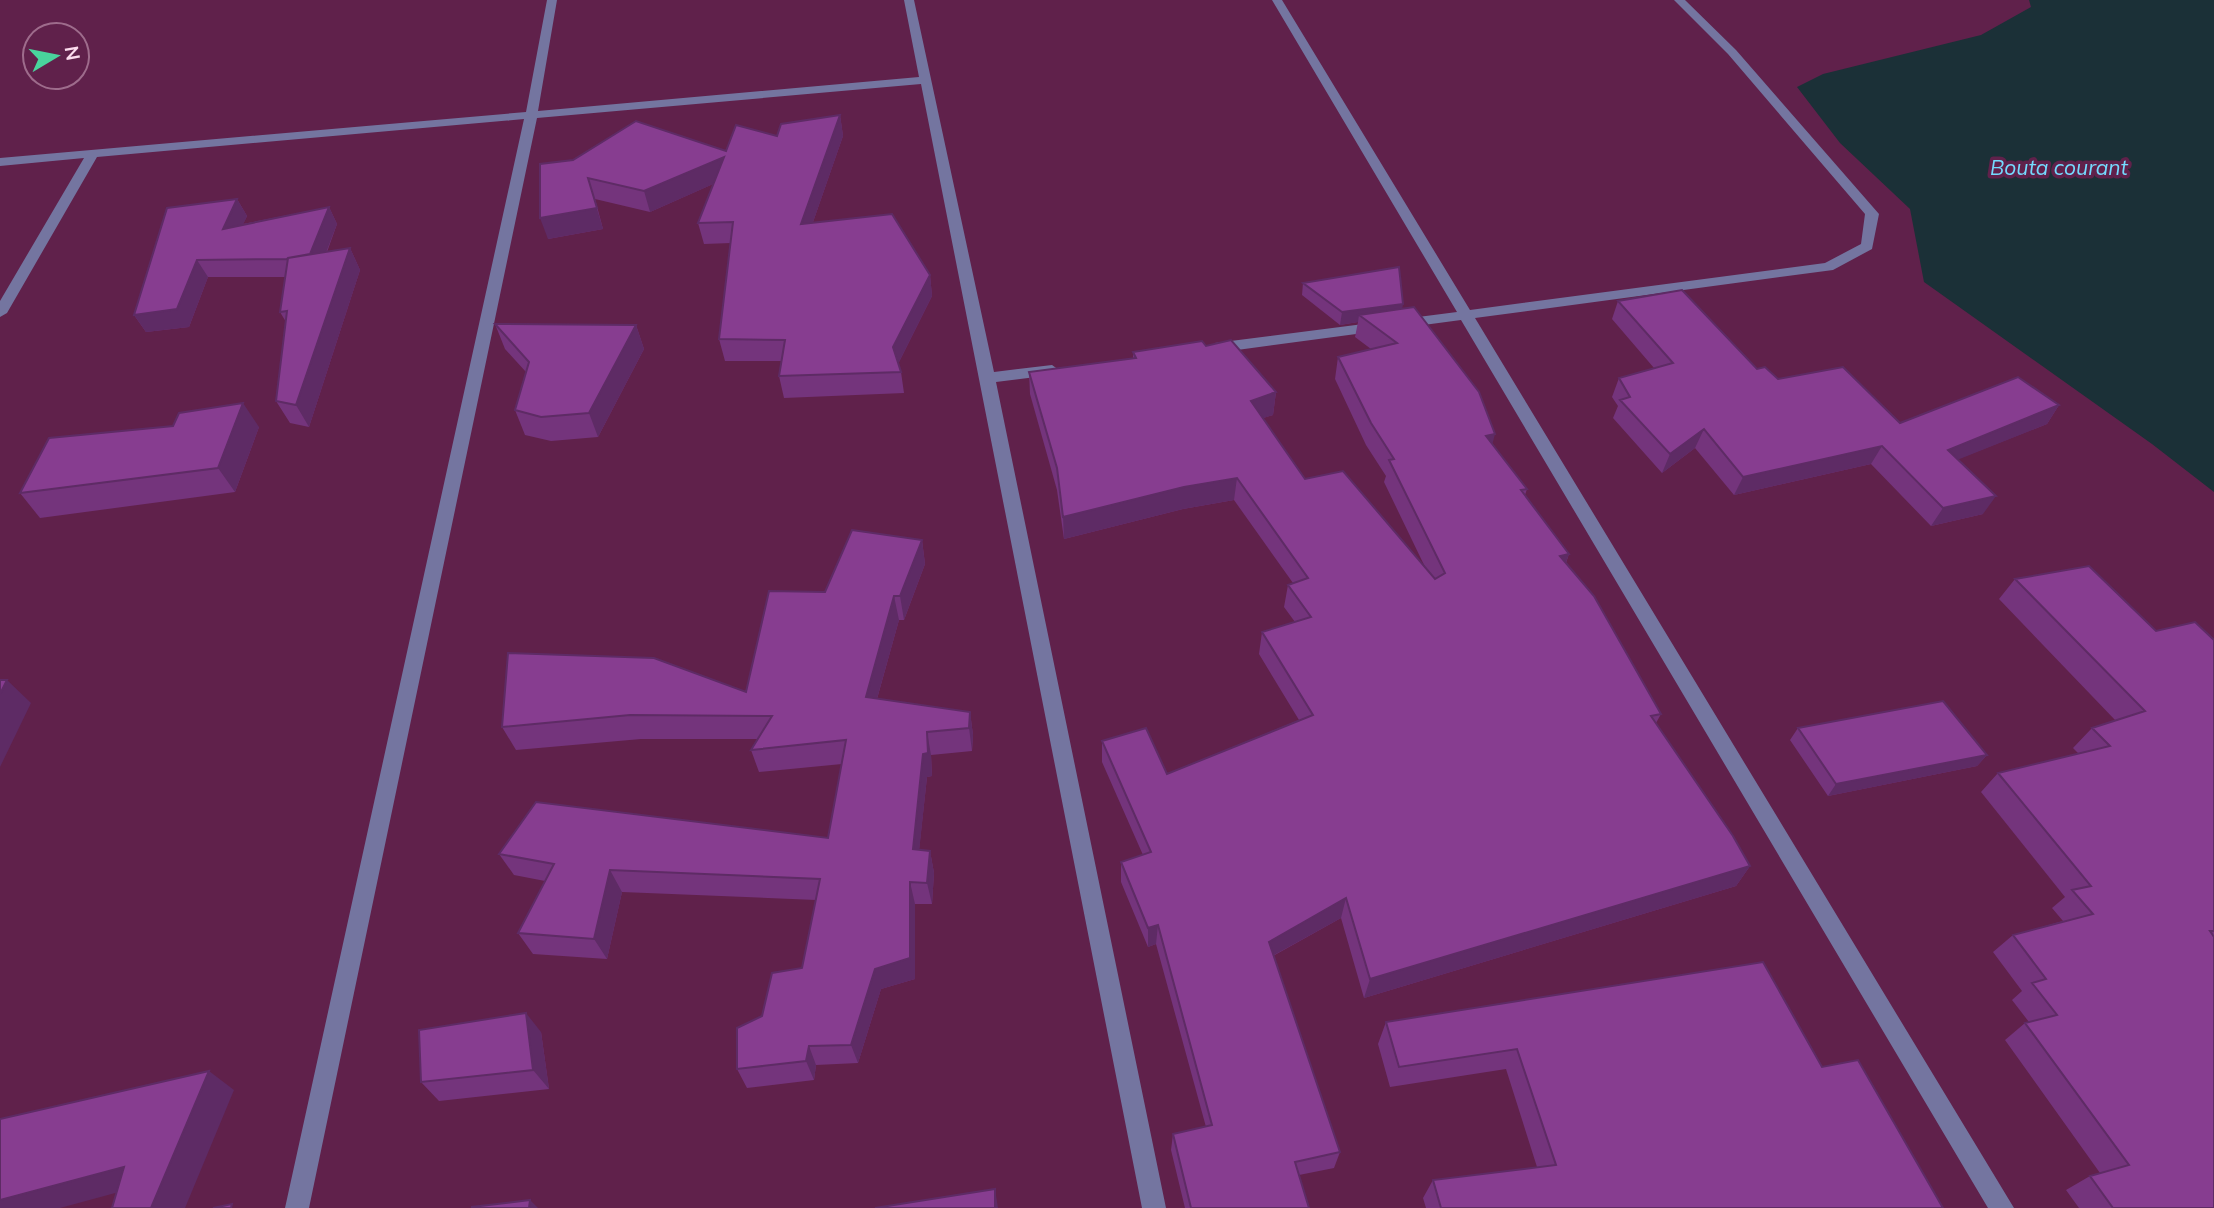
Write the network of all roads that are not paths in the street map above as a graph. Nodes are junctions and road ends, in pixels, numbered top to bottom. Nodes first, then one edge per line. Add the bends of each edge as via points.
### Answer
1 (552, 0) edge
2 (909, 0) edge
3 (1277, 0) edge
4 (1679, 0) edge
5 (925, 80) junction
6 (531, 116) junction
7 (93, 154) junction
8 (0, 162) edge
9 (0, 313) edge
10 (1465, 315) junction
11 (1201, 350) edge
12 (1068, 368) edge
13 (988, 378) junction
14 (297, 1208) edge
15 (1154, 1208) edge
16 (2002, 1208) edge

1 - 6 street
2 - 5 street
3 - 10 street
4 - 10 street via 1732,52 1871,214 1867,246 1828,267
5 - 6 street
5 - 13 street
6 - 7 street
6 - 14 street
7 - 8 street
7 - 9 street
10 - 11 street
10 - 16 street
12 - 13 street
13 - 15 street

